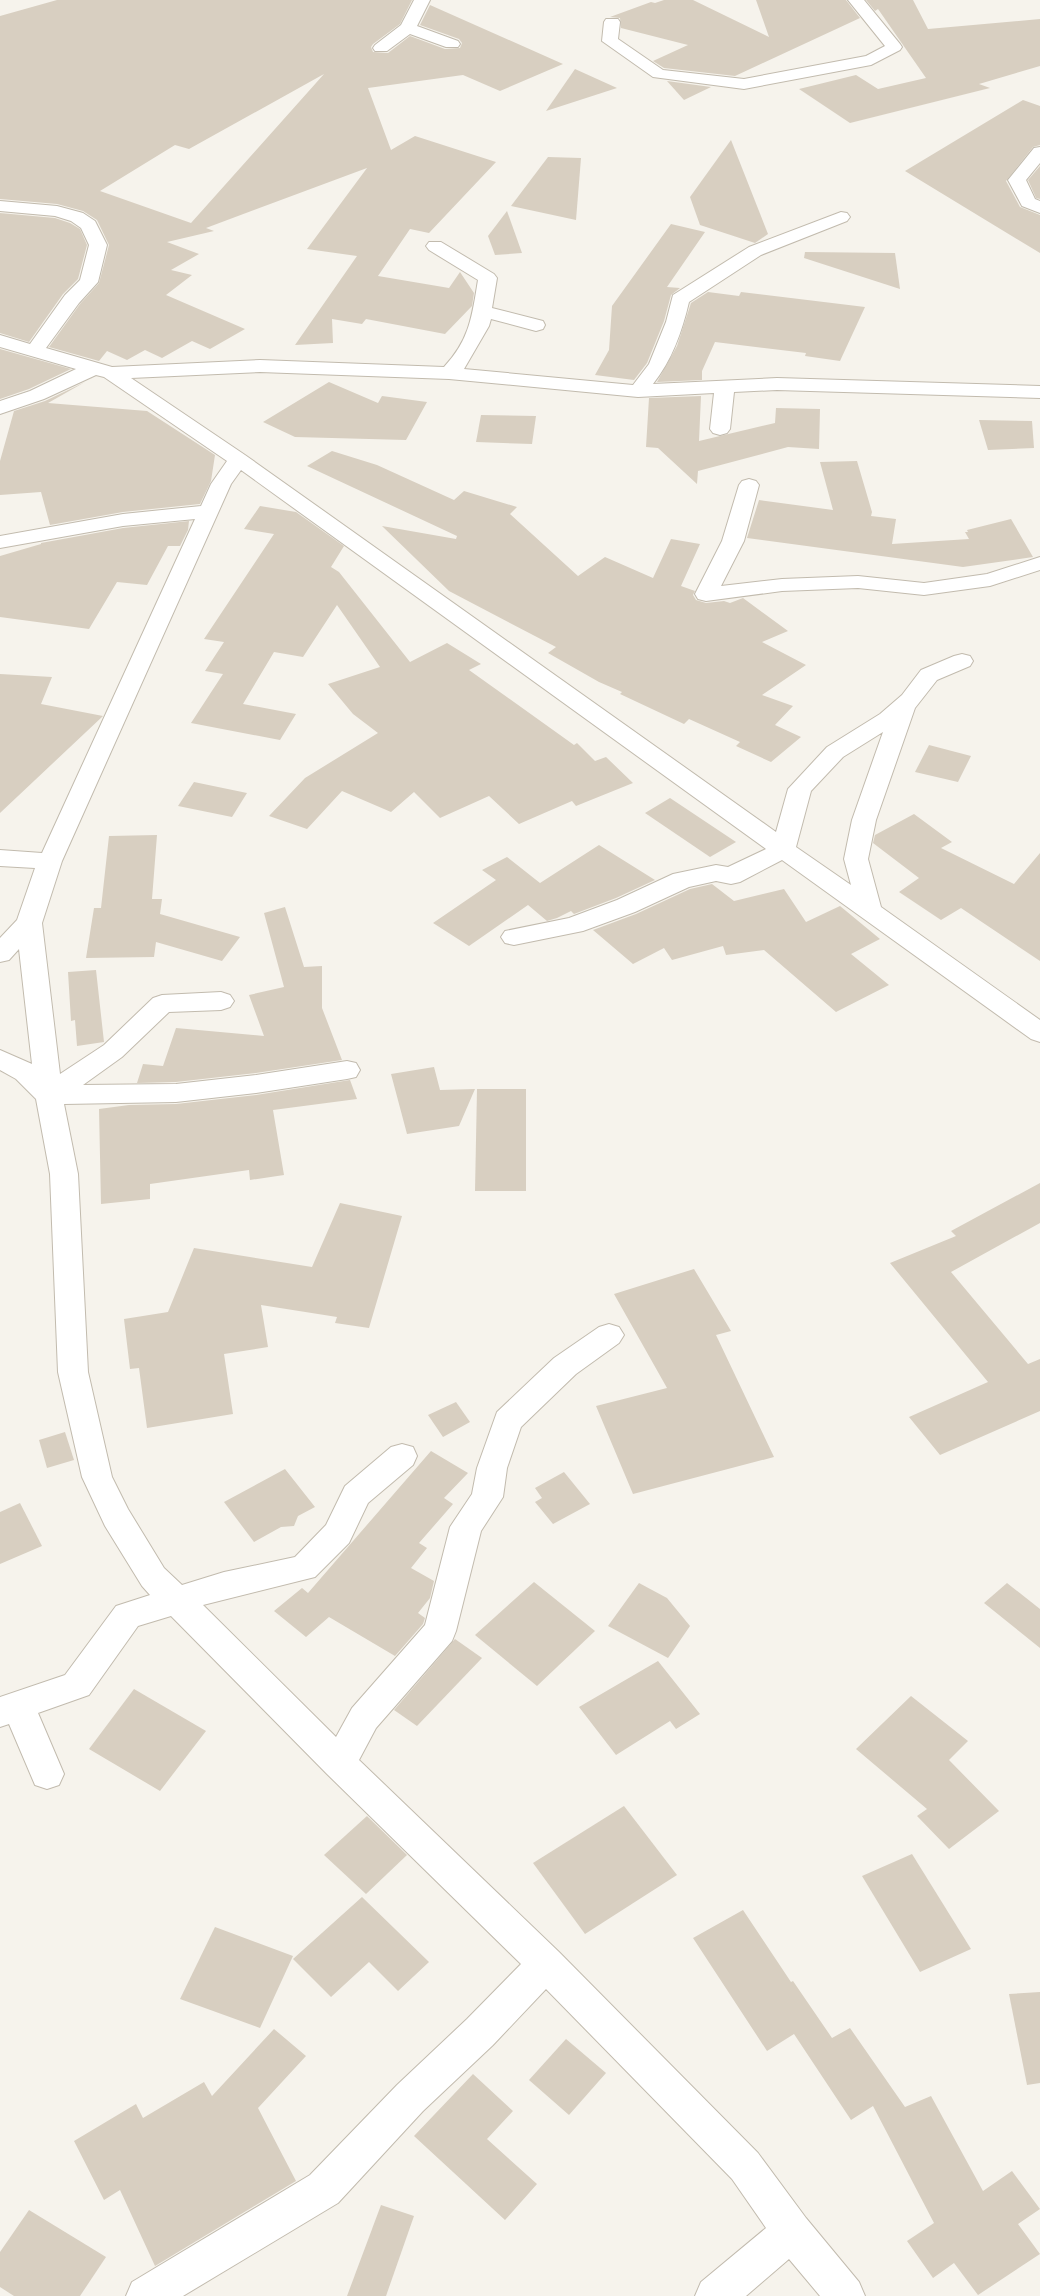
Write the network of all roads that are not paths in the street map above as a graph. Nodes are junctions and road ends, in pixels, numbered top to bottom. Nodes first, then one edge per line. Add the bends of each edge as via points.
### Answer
1 (422, 0) edge
2 (856, 0) edge
3 (612, 22) dead end
4 (408, 28) junction
5 (452, 44) dead end
6 (382, 48) dead end
7 (1040, 152) edge
8 (0, 206) edge
9 (1040, 208) edge
10 (841, 216) dead end
11 (435, 246) dead end
12 (482, 311) junction
13 (536, 325) dead end
14 (0, 342) edge
15 (35, 351) junction
16 (103, 371) junction
17 (449, 373) junction
18 (725, 386) junction
19 (638, 391) junction
20 (1040, 392) edge
21 (0, 408) edge
22 (720, 429) dead end
23 (238, 459) junction
24 (749, 485) dead end
25 (210, 511) junction
26 (0, 542) edge
27 (1040, 563) edge
28 (962, 661) dead end
29 (904, 706) junction
30 (783, 850) junction
31 (0, 858) edge
32 (50, 861) junction
33 (870, 912) junction
34 (30, 922) junction
35 (514, 937) dead end
36 (0, 954) edge
37 (221, 1001) dead end
38 (1040, 1033) edge
39 (0, 1059) edge
40 (347, 1070) dead end
41 (49, 1095) junction
42 (610, 1335) dead end
43 (402, 1456) dead end
44 (177, 1601) junction
45 (9, 1709) edge
46 (339, 1763) junction
47 (47, 1774) dead end
48 (546, 1964) junction
49 (792, 2232) junction
50 (146, 2296) edge
51 (715, 2296) edge
52 (845, 2296) edge

1 - 4 street
2 - 3 street via 894,47 891,51 871,60 744,84 659,74 610,41
4 - 5 street
4 - 6 street
7 - 9 street via 1017,180 1028,202
8 - 15 street via 57,211 77,217 89,225 98,245 89,282
10 - 19 street via 756,251 680,299 675,322 658,365
11 - 12 street via 488,278
12 - 13 street
12 - 17 street via 480,326
14 - 15 street
15 - 16 street
16 - 17 street via 260,366
16 - 21 street
16 - 23 street
17 - 19 street
18 - 19 street
18 - 20 street via 777,384
18 - 22 street
23 - 25 street via 221,484
23 - 30 street
24 - 27 street via 733,540 706,594 782,585 858,582 924,589 990,580
25 - 26 street via 123,520
25 - 32 street
28 - 29 street via 929,675
29 - 30 street via 835,752 800,789
29 - 33 street via 864,820 856,859
30 - 33 street
30 - 35 street via 731,876 716,873 682,880 574,925
31 - 32 street
32 - 34 street
33 - 38 street
34 - 36 street
34 - 41 street
37 - 41 street via 162,1004 113,1051
39 - 41 street via 24,1072
40 - 41 street via 176,1093
41 - 44 street via 64,1174 73,1372 97,1478 152,1577
42 - 46 street via 565,1366 508,1421 492,1468 487,1497 466,1527 440,1631 364,1718
43 - 44 street via 356,1495 338,1534 304,1568 224,1585
44 - 45 street via 127,1616 77,1685
44 - 46 street
45 - 47 street
46 - 48 street
48 - 49 street via 745,2166
48 - 50 street via 324,2188
49 - 51 street
49 - 52 street

